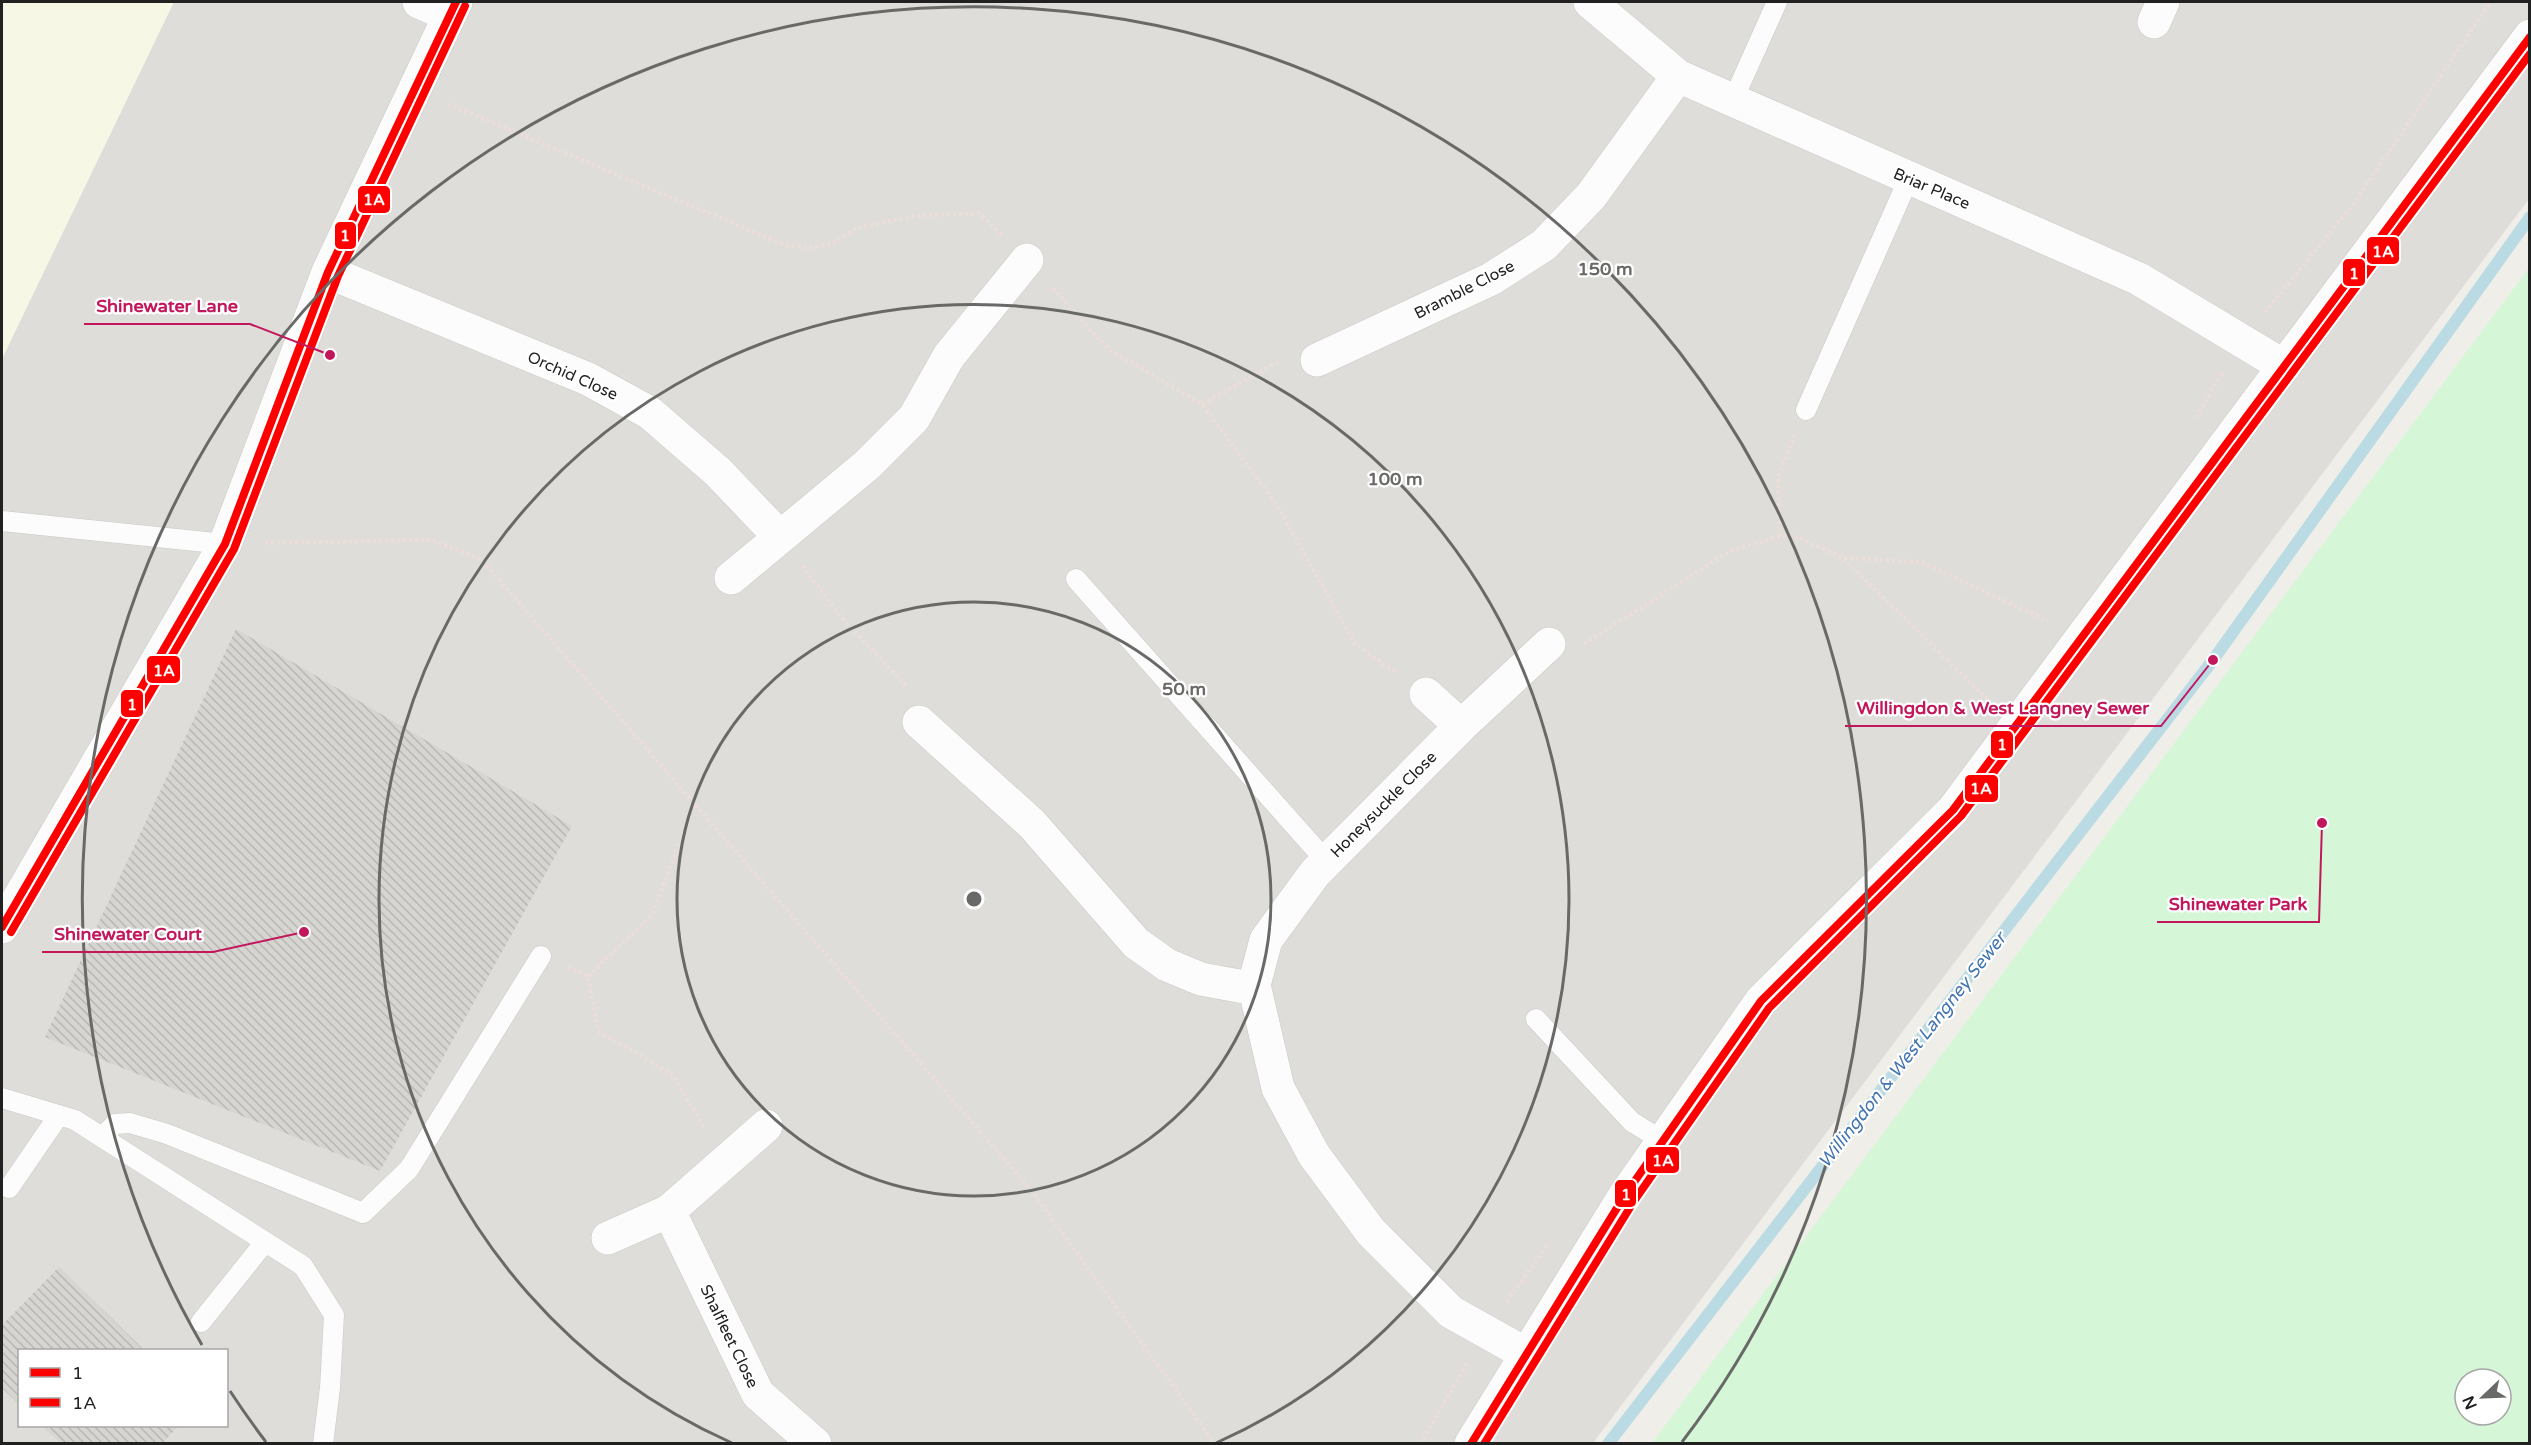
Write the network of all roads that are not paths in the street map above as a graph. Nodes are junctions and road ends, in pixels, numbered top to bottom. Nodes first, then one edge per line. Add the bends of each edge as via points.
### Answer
1 (419, 2) edge
2 (1590, 2) edge
3 (1777, 2) edge
4 (453, 8) edge
5 (2529, 36) edge
6 (1678, 76) junction
7 (1733, 100) junction
8 (1910, 178) junction
9 (1027, 260) road end
10 (328, 272) junction
11 (1317, 360) road end
12 (2282, 365) junction
13 (1806, 410) road end
14 (2, 521) edge
15 (780, 537) junction
16 (225, 544) junction
17 (731, 578) dead end
18 (1076, 579) dead end
19 (1549, 644) road end
20 (1426, 694) road end
21 (919, 722) road end
22 (1461, 726) junction
23 (1326, 861) junction
24 (3, 920) edge
25 (541, 956) road end
26 (1255, 989) junction
27 (1536, 1019) dead end
28 (2, 1098) edge
29 (58, 1115) junction
30 (766, 1126) dead end
31 (102, 1137) junction
32 (1663, 1141) junction
33 (9, 1188) dead end
34 (669, 1211) junction
35 (608, 1238) dead end
36 (265, 1242) junction
37 (201, 1322) dead end
38 (1527, 1354) junction
39 (323, 1443) edge
40 (815, 1443) edge
41 (1471, 1443) edge

1 - 4 street
2 - 6 street, Briar Place
3 - 7 lane
4 - 10 street
5 - 12 street
6 - 7 street, Briar Place
6 - 11 street, Bramble Close via 1592,196 1544,245 1491,279
7 - 8 street, Briar Place
8 - 12 street, Briar Place via 2139,279
8 - 13 lane
9 - 15 street via 949,356 914,418 867,465
10 - 15 street, Orchid Close via 588,379 650,413 718,472
10 - 16 street
12 - 32 street via 1953,810 1761,1001
14 - 16 lane
15 - 17 street
16 - 24 street
18 - 23 lane
19 - 22 street, Honeysuckle Close
20 - 22 street
21 - 26 street via 1032,824 1136,943 1167,965 1201,979
22 - 23 street, Honeysuckle Close
23 - 26 street, Honeysuckle Close via 1266,940
25 - 31 lane via 409,1169 363,1213 167,1134 130,1123 115,1124
26 - 38 street, Honeysuckle Close via 1278,1088 1314,1155 1371,1232 1451,1312
27 - 32 lane via 1632,1122
28 - 29 lane
29 - 31 lane via 75,1120
29 - 33 lane
30 - 34 street
31 - 36 lane
32 - 38 street
34 - 35 street
34 - 40 street, Shalfleet Close via 758,1394
36 - 37 lane
36 - 39 lane via 303,1266 333,1316
38 - 41 street

